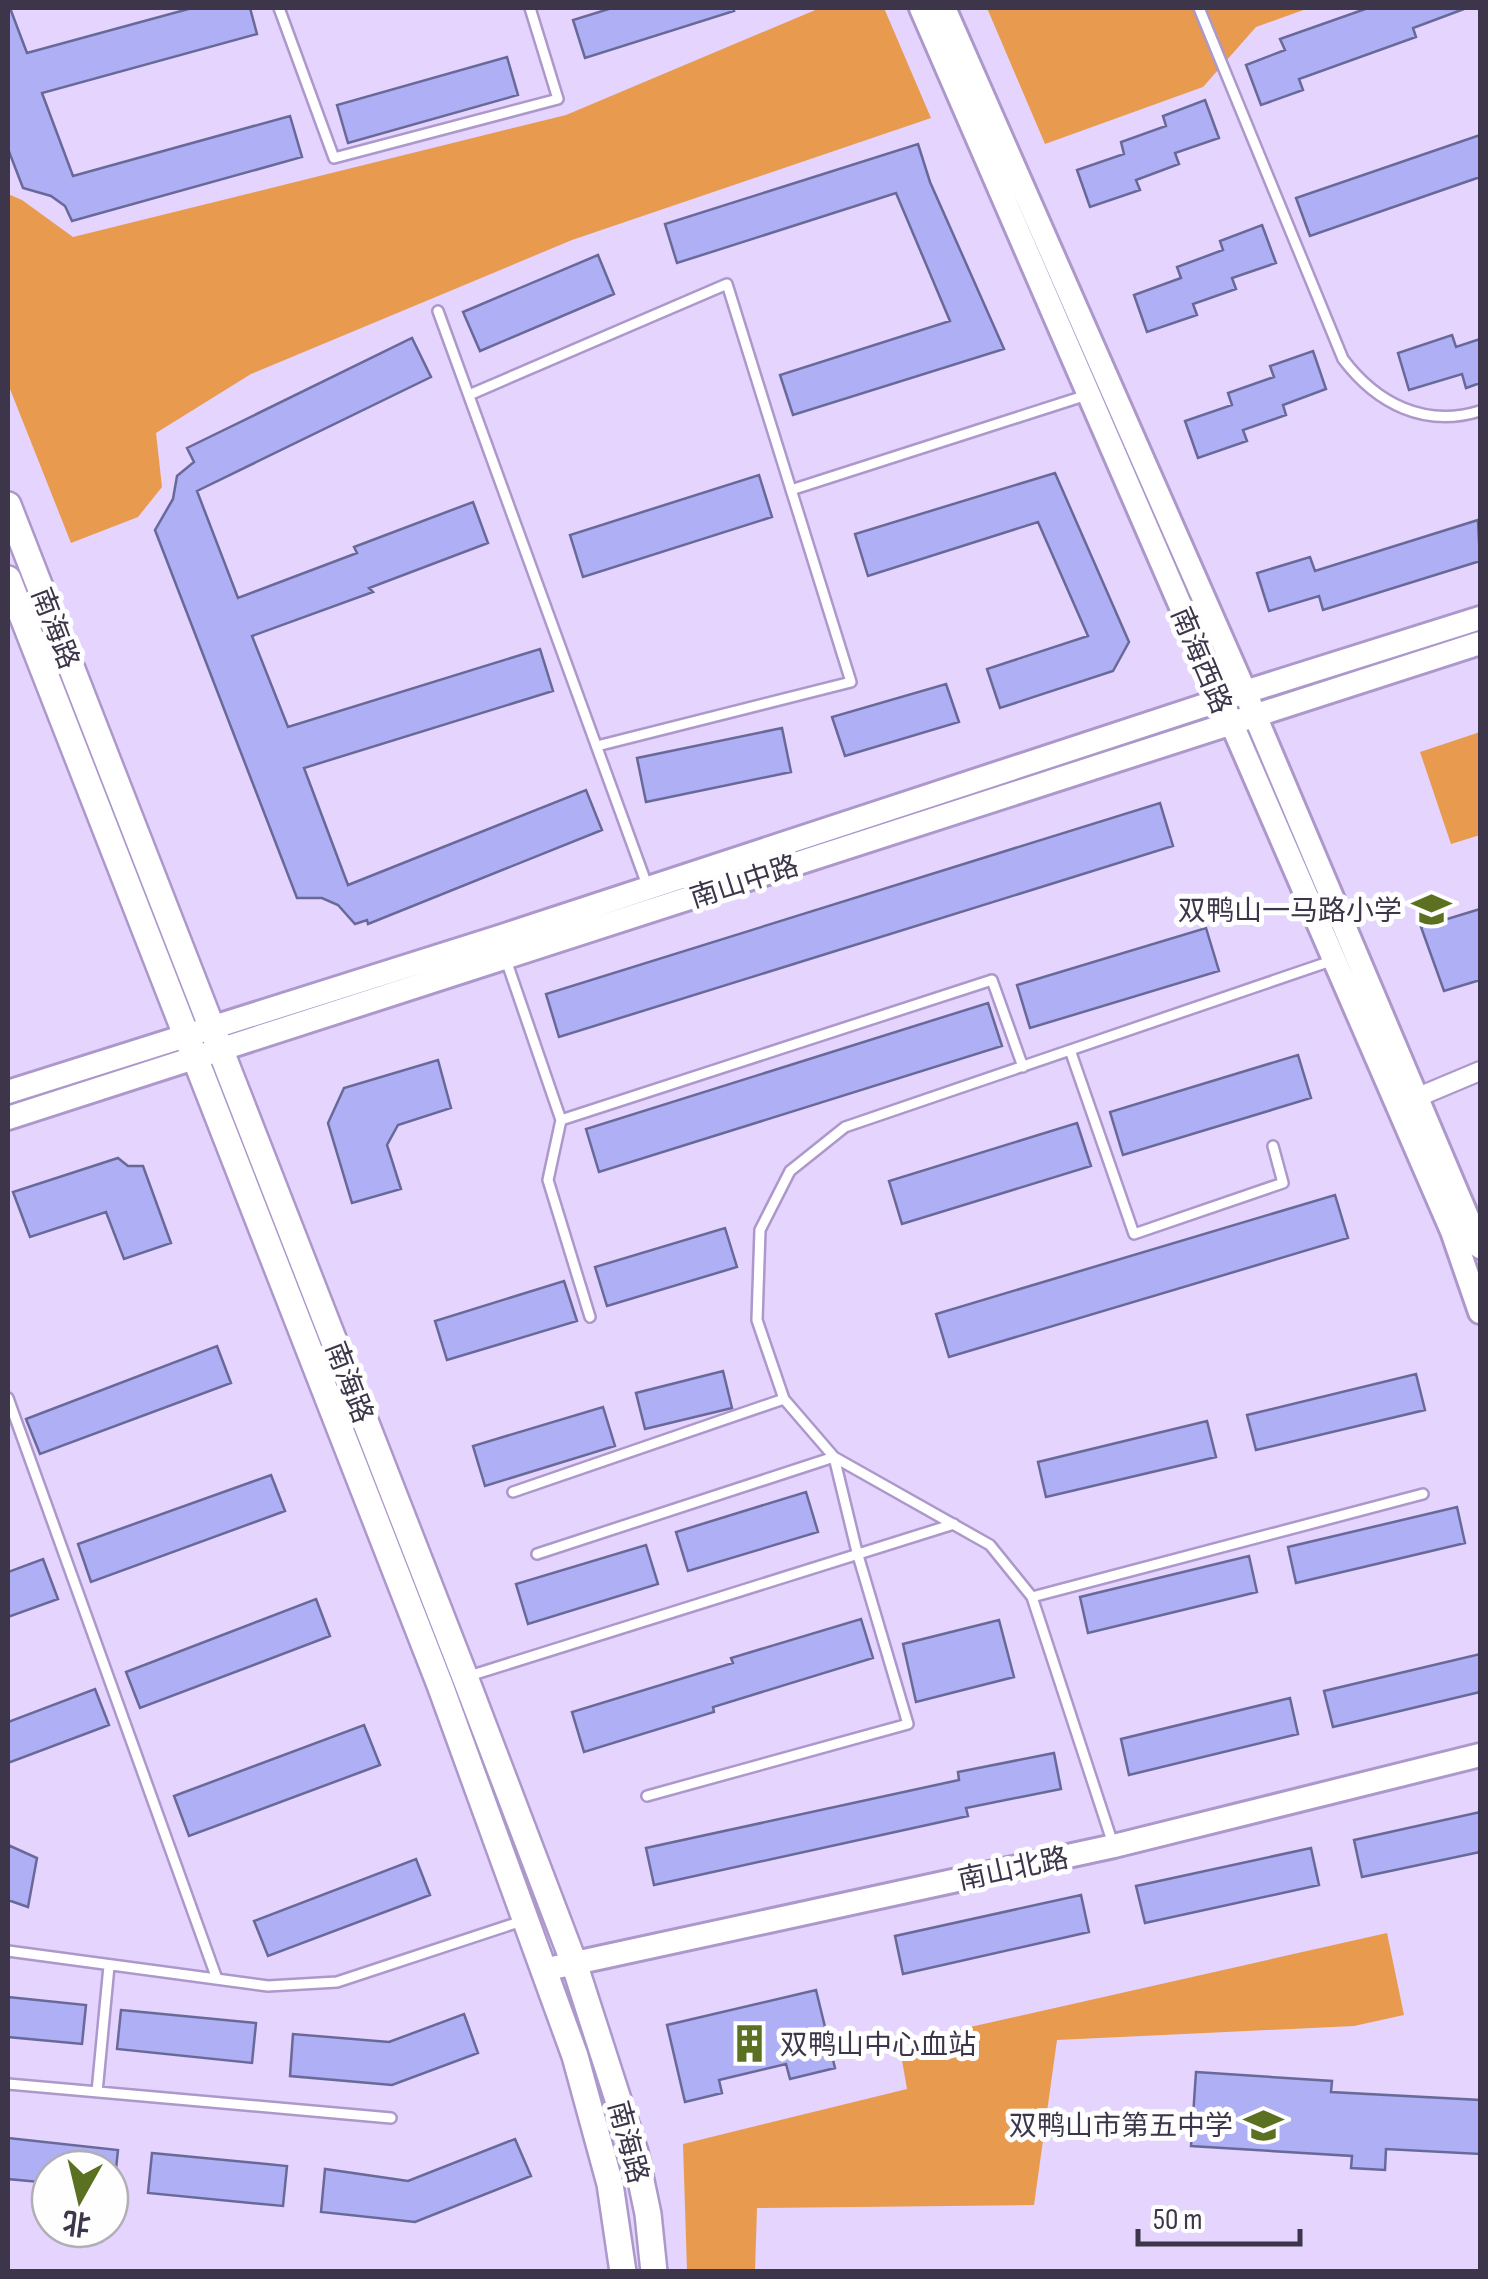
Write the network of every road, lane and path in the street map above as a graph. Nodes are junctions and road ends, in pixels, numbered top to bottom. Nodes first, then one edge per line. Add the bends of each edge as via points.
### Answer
1 (279, 8) edge
2 (532, 8) edge
3 (921, 8) edge
4 (944, 8) edge
5 (1199, 8) edge
6 (438, 311) dead end
7 (1087, 394) junction
8 (468, 395) junction
9 (1480, 411) edge
10 (791, 490) junction
11 (8, 505) edge
12 (8, 579) edge
13 (1480, 618) edge
14 (1480, 643) edge
15 (1245, 692) junction
16 (1219, 700) junction
17 (1254, 715) junction
18 (1230, 723) junction
19 (596, 746) junction
20 (648, 888) junction
21 (502, 948) junction
22 (1346, 956) junction
23 (216, 1038) junction
24 (189, 1046) junction
25 (1070, 1050) junction
26 (1023, 1066) junction
27 (1480, 1071) edge
28 (8, 1092) edge
29 (1418, 1097) junction
30 (8, 1118) edge
31 (560, 1120) junction
32 (1272, 1146) dead end
33 (1480, 1247) edge
34 (1480, 1312) edge
35 (590, 1317) dead end
36 (8, 1398) edge
37 (784, 1399) junction
38 (834, 1457) junction
39 (513, 1492) dead end
40 (1422, 1494) dead end
41 (954, 1524) junction
42 (857, 1552) junction
43 (537, 1554) dead end
44 (1032, 1598) junction
45 (465, 1677) junction
46 (440, 1685) junction
47 (1480, 1755) edge
48 (647, 1796) dead end
49 (1114, 1846) junction
50 (524, 1920) junction
51 (8, 1952) edge
52 (574, 1963) junction
53 (109, 1966) junction
54 (543, 1970) junction
55 (217, 1979) junction
56 (8, 2084) edge
57 (98, 2092) junction
58 (392, 2118) dead end
59 (623, 2272) edge
60 (654, 2272) edge

1 - 2 lane via 334,158 558,99
3 - 7 street, 南海西路
4 - 15 street, 南海西路
5 - 9 lane via 1343,360 1361,384 1417,416
6 - 8 lane
7 - 10 lane
7 - 16 street, 南海西路
8 - 10 lane via 726,284
8 - 19 lane
10 - 19 lane via 851,682
11 - 23 main road, 南海路
12 - 24 main road, 南海路
13 - 15 street, 南山中路
14 - 17 street, 南山中路
15 - 16 street, 南山中路
15 - 17 street, 南海西路
16 - 18 street, 南海西路
16 - 20 street, 南山中路
17 - 18 street, 南山中路
17 - 22 street, 南海西路
18 - 21 street, 南山中路
18 - 22 street, 南海西路
19 - 20 lane
20 - 21 street, 南山中路
21 - 23 street, 南山中路
21 - 31 lane
22 - 25 lane
22 - 29 street, 南海西路
22 - 34 street, 南海西路
23 - 24 street, 南山中路
23 - 45 main road, 南海路
24 - 28 street, 南山中路
24 - 30 street, 南山中路
24 - 46 main road, 南海路
25 - 26 lane
25 - 32 lane via 1134,1234 1284,1182
26 - 31 lane via 992,980
26 - 37 lane via 845,1127 790,1171 760,1230 757,1320
27 - 29 street
29 - 33 street, 南海西路
31 - 35 lane via 548,1180
36 - 55 lane
37 - 38 lane
37 - 39 lane
38 - 41 lane
38 - 42 lane
38 - 43 lane
40 - 44 lane
41 - 42 lane
41 - 44 lane via 990,1544
42 - 45 lane
42 - 48 lane via 908,1724
44 - 49 lane
45 - 46 lane
45 - 52 main road, 南海路
46 - 50 main road, 南海路
47 - 49 street, 南山北路
49 - 52 street, 南山北路
50 - 54 main road, 南海路
50 - 55 lane via 337,1982 268,1986
51 - 53 lane
52 - 54 street, 南山北路
52 - 60 main road, 南海路 via 635,2152
53 - 55 lane
53 - 57 lane
54 - 59 main road, 南海路 via 594,2119
56 - 57 lane
57 - 58 lane

